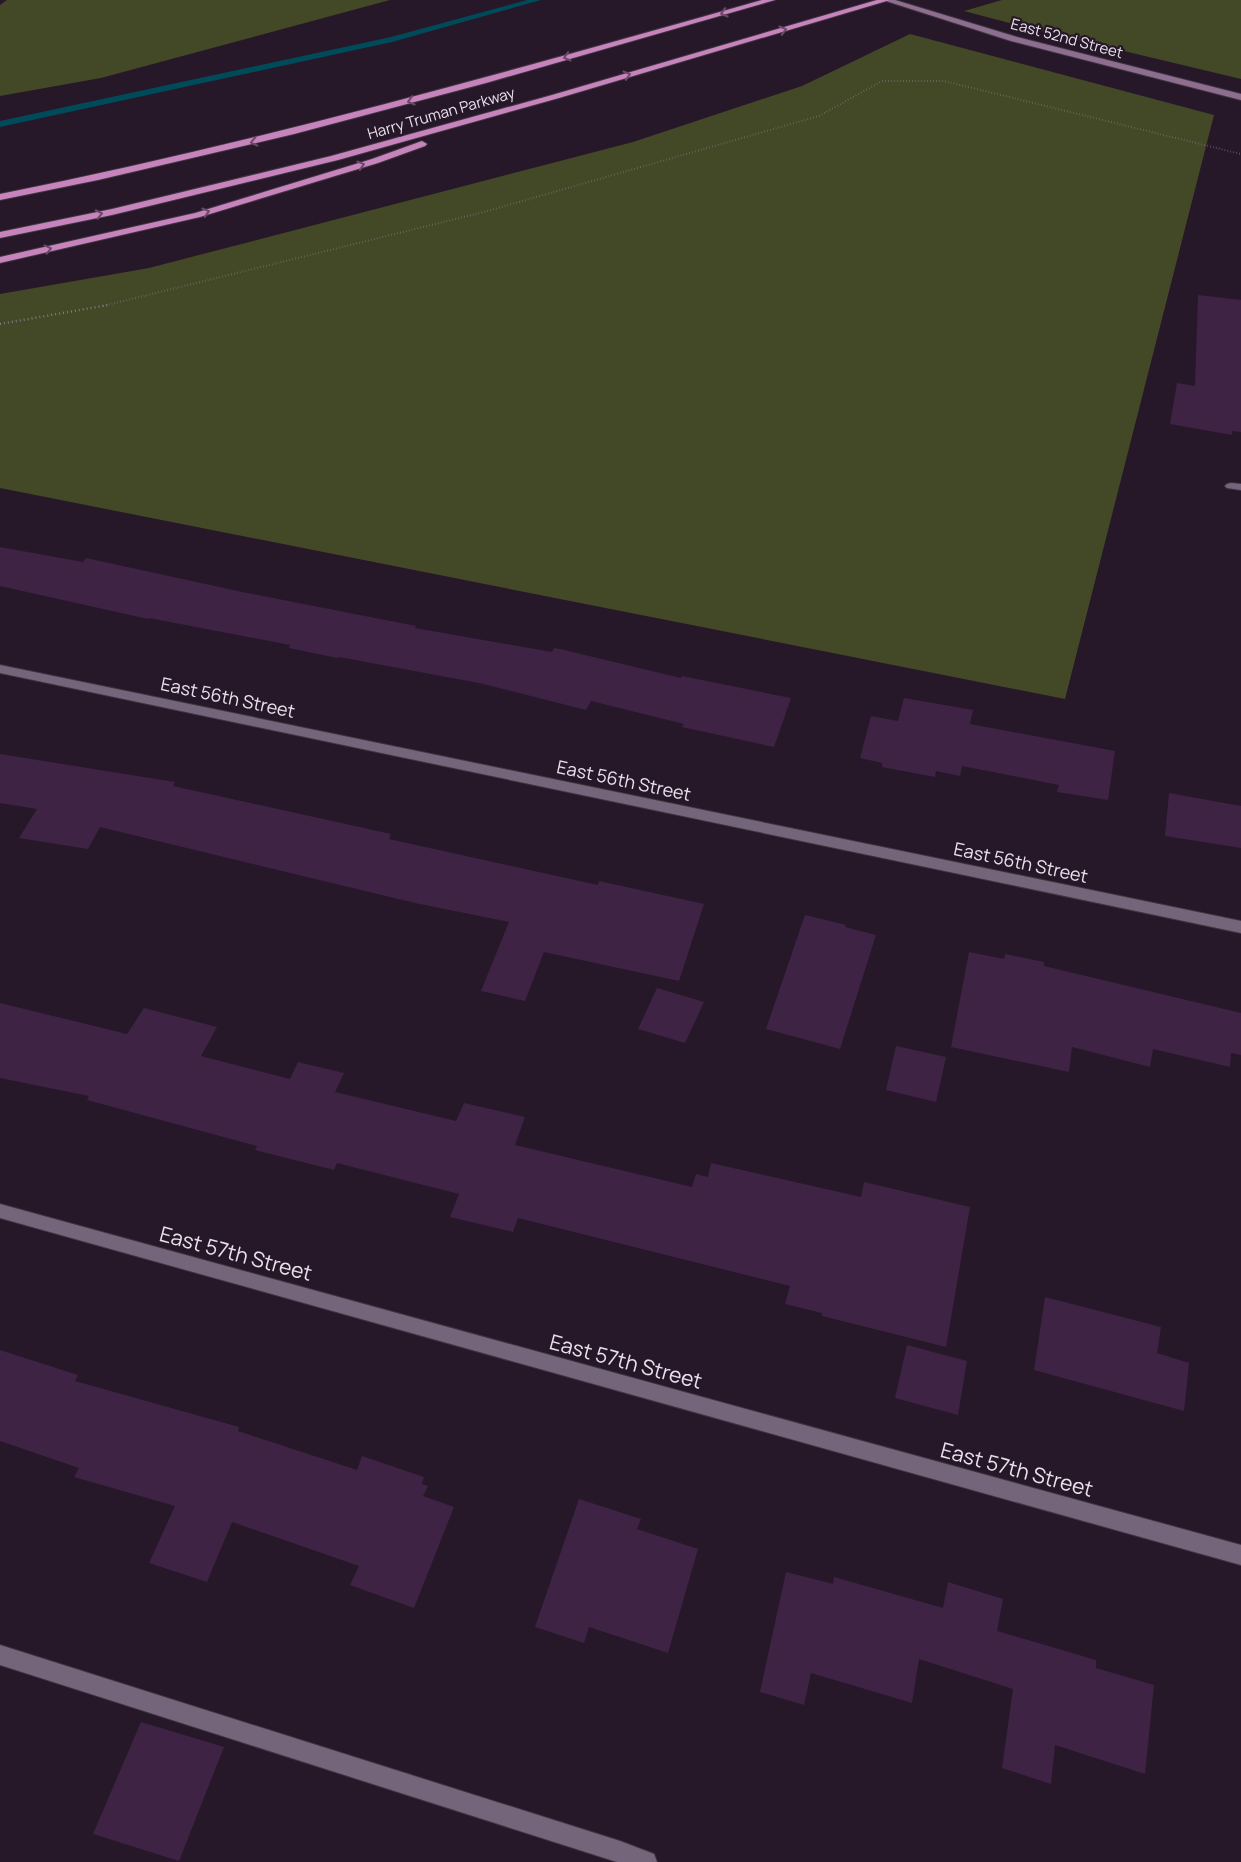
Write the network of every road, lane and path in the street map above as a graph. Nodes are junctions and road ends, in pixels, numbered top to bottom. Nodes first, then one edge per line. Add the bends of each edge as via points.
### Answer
1 (771, 0) edge
2 (886, 0) edge
3 (1241, 97) edge
4 (530, 104) junction
5 (1241, 154) edge
6 (0, 197) edge
7 (0, 235) edge
8 (0, 260) edge
9 (0, 324) edge
10 (0, 669) edge
11 (1241, 927) edge
12 (0, 1211) edge
13 (1241, 1555) edge
14 (0, 1654) edge
15 (646, 1862) edge

1 -> 6 highway, Harry Truman Parkway via 273,138
2 - 3 main road, East 52nd Street via 1014,39
4 -> 2 highway, Harry Truman Parkway
7 -> 4 highway, Harry Truman Parkway via 180,197
8 -> 4 highway via 198,215 375,161
5 - 9 path via 944,81 882,82 819,116 484,212 87,310
10 - 11 street, East 56th Street
12 - 13 street, East 57th Street
14 - 15 street

